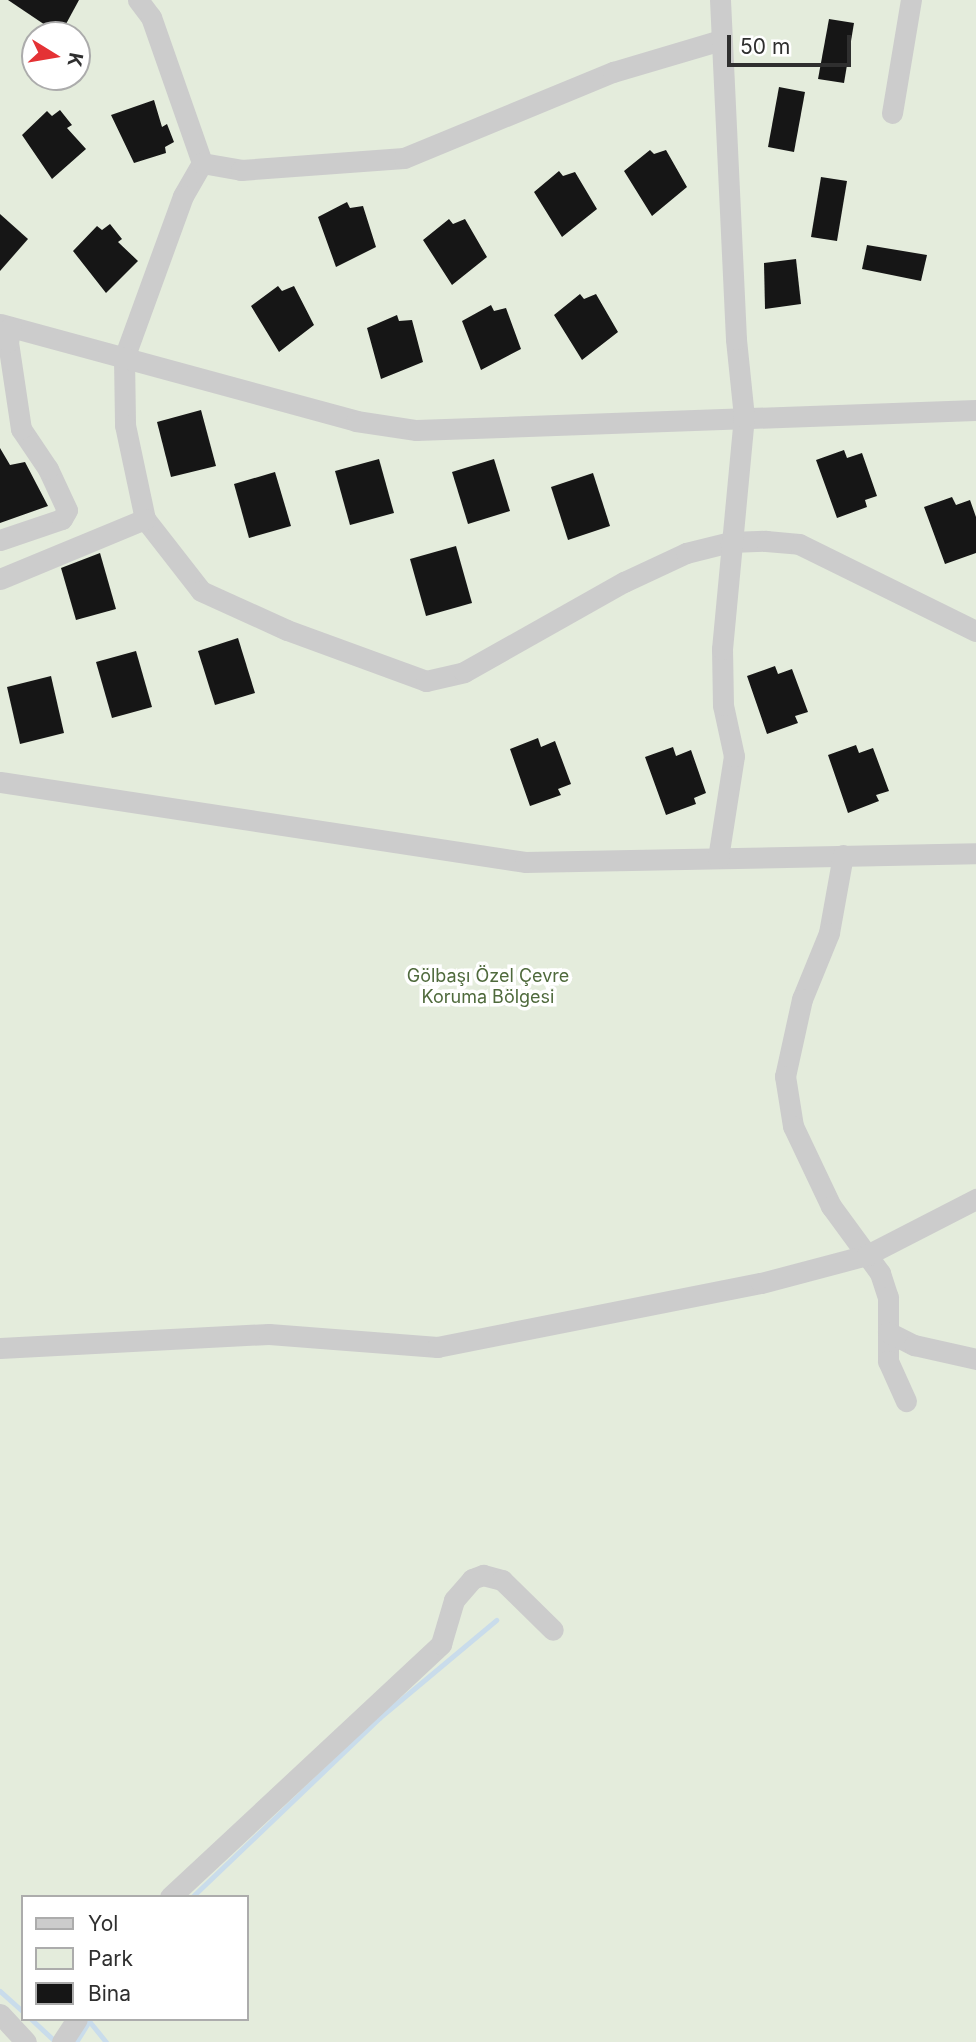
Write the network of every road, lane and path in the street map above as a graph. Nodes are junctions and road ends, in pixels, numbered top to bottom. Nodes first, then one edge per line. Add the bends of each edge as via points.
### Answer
1 (138, 0) edge
2 (720, 0) edge
3 (911, 0) edge
4 (721, 40) junction
5 (892, 113) dead end
6 (202, 163) junction
7 (5, 325) edge
8 (124, 358) junction
9 (976, 410) edge
10 (744, 418) junction
11 (145, 519) junction
12 (0, 540) edge
13 (730, 542) junction
14 (1, 577) edge
15 (976, 631) edge
16 (0, 782) edge
17 (976, 853) edge
18 (843, 855) junction
19 (718, 858) junction
20 (976, 1199) edge
21 (867, 1255) junction
22 (888, 1332) junction
23 (0, 1348) edge
24 (976, 1359) edge
25 (906, 1401) dead end
26 (553, 1630) dead end
27 (172, 1895) edge
28 (0, 2014) edge
29 (76, 2021) edge
30 (63, 2040) edge
31 (26, 2042) edge

1 - 6 street via 151,16
2 - 4 street
3 - 5 street
4 - 6 street via 613,72 404,158 240,170
4 - 10 street
6 - 8 street via 183,196
7 - 8 street
7 - 12 street via 21,429 48,469 67,510 62,519
8 - 10 street via 356,421 416,430
8 - 11 street via 125,425
9 - 10 street
10 - 13 street
11 - 13 street via 201,591 287,630 426,681 464,672 624,582 686,553
11 - 14 street
13 - 15 street via 799,544
13 - 19 street via 721,679 734,756
16 - 19 street via 525,862
17 - 18 street
18 - 19 street
18 - 21 street via 829,933 802,999 785,1076 793,1126 831,1206
20 - 21 street
21 - 22 street via 880,1273 888,1297
21 - 23 street via 761,1283 437,1347 269,1334
22 - 24 street via 914,1345
22 - 25 street via 888,1360
26 - 27 street via 502,1580 488,1575 472,1579 454,1600 441,1644
28 - 31 street
29 - 30 street

